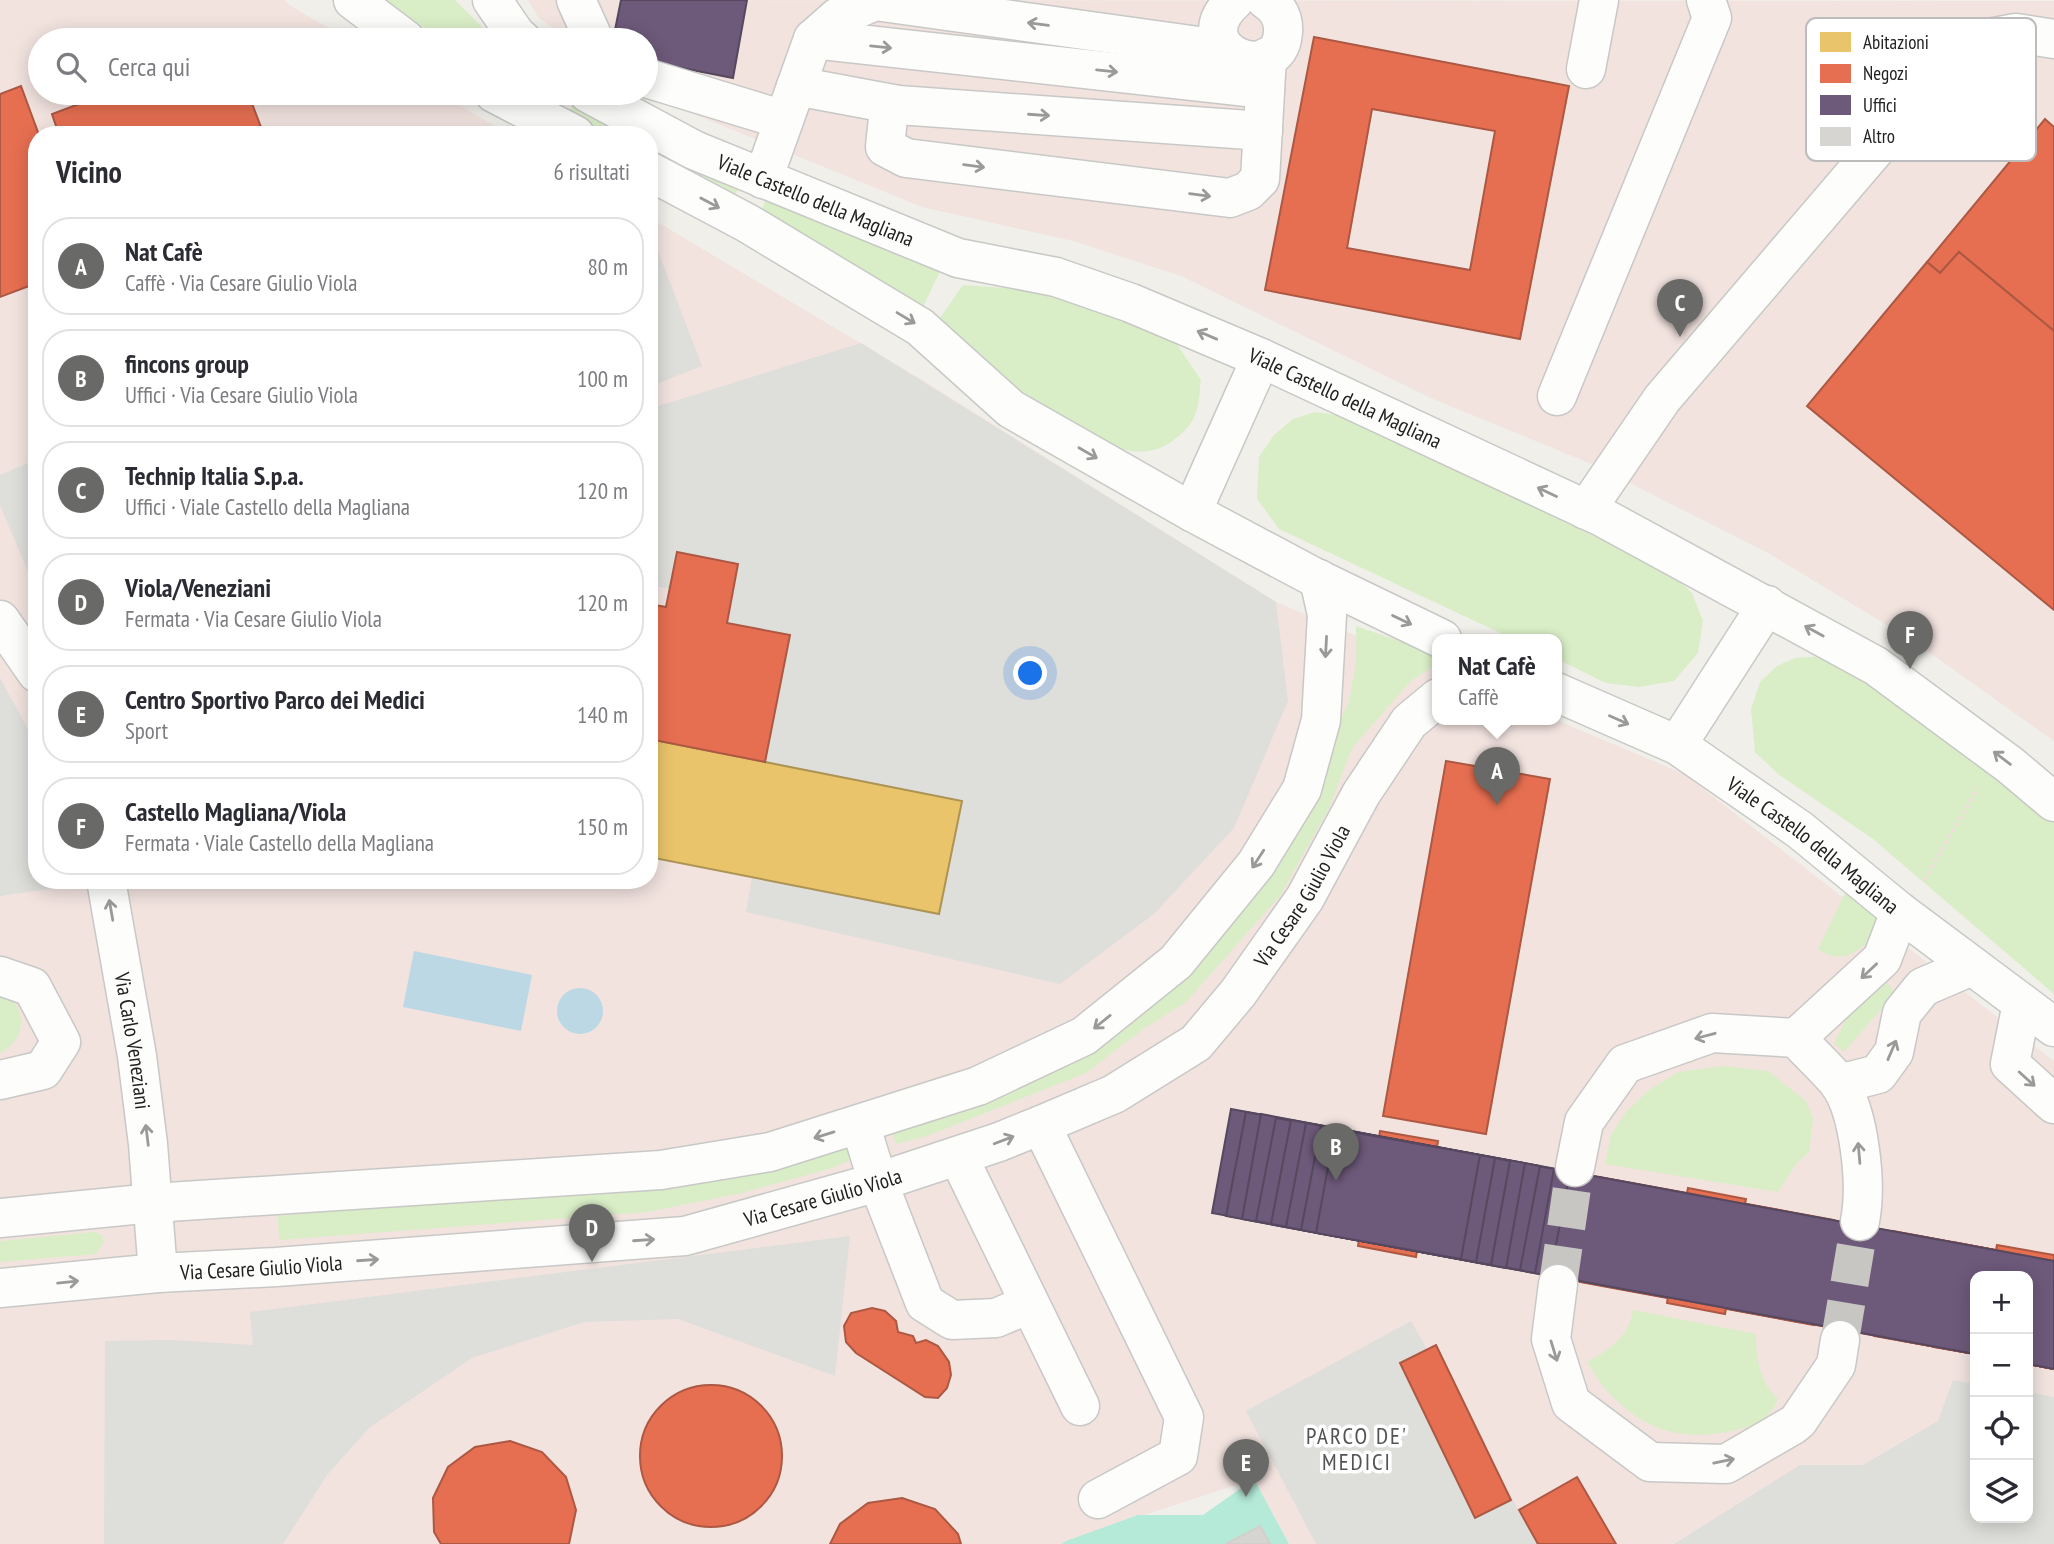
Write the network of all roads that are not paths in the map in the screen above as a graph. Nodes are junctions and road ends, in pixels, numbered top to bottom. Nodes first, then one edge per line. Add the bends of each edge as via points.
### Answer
1 (353, 0) edge
2 (492, 0) edge
3 (576, 0) edge
4 (1236, 0) edge
5 (1599, 0) edge
6 (1706, 0) edge
7 (1275, 2) edge
8 (390, 28) edge
9 (513, 28) edge
10 (589, 28) edge
11 (2036, 37) edge
12 (813, 39) junction
13 (2054, 40) edge
14 (1227, 50) junction
15 (1586, 69) dead end
16 (1266, 73) junction
17 (658, 80) edge
18 (790, 103) junction
19 (517, 105) edge
20 (611, 105) edge
21 (898, 105) junction
22 (558, 126) edge
23 (650, 126) edge
24 (658, 130) edge
25 (1263, 131) junction
26 (1865, 161) edge
27 (658, 177) edge
28 (763, 179) junction
29 (1261, 358) junction
30 (1557, 396) dead end
31 (1586, 510) junction
32 (1192, 512) junction
33 (1319, 579) junction
34 (1767, 605) junction
35 (0, 620) edge
36 (1432, 634) edge
37 (28, 660) edge
38 (1562, 695) edge
39 (1432, 702) edge
40 (1677, 745) junction
41 (2054, 802) edge
42 (108, 889) edge
43 (1898, 909) junction
44 (1972, 966) junction
45 (0, 976) edge
46 (2022, 1003) junction
47 (2054, 1027) edge
48 (1796, 1038) junction
49 (0, 1080) edge
50 (1839, 1084) junction
51 (2054, 1104) edge
52 (860, 1124) junction
53 (1041, 1125) junction
54 (958, 1156) junction
55 (1575, 1167) tunnel mouth
56 (878, 1182) junction
57 (153, 1203) junction
58 (0, 1218) edge
59 (1860, 1221) tunnel mouth
60 (158, 1273) junction
61 (1558, 1284) tunnel mouth
62 (0, 1288) edge
63 (1029, 1304) junction
64 (1840, 1340) tunnel mouth
65 (1080, 1406) dead end
66 (1098, 1499) dead end

1 - 8 street
2 - 9 street
3 - 10 street
4 - 14 street via 1224,10 1219,24
5 - 15 street
6 - 30 street via 1712,18
7 - 16 street via 1284,34
11 - 13 street
14 -> 12 street via 875,1 838,17
12 -> 16 street
12 - 18 street
14 - 16 street via 1239,59 1253,61
16 - 25 street
17 - 18 street
18 - 21 street
18 - 28 street
19 - 22 street
20 - 23 street, Viale Castello della Magliana
21 -> 25 street
21 -> 25 street via 888,118 885,147 906,158 1230,198 1248,191 1260,179
24 - 28 street, Viale Castello della Magliana
26 - 31 street via 1662,399
27 -> 32 street, Viale Castello della Magliana via 747,223 920,327 1011,409
29 -> 28 street, Viale Castello della Magliana via 1056,277 958,258
31 -> 29 street, Viale Castello della Magliana
29 - 32 street
31 - 34 street, Viale Castello della Magliana
32 - 33 street, Viale Castello della Magliana
33 -> 36 street, Viale Castello della Magliana
33 -> 52 street via 1328,615 1321,720 1302,789 1256,864 1176,962 1084,1036 978,1086
34 - 40 street
41 -> 34 street, Viale Castello della Magliana via 1876,666
35 - 37 street
38 -> 40 street, Viale Castello della Magliana
39 - 53 street, Via Cesare Giulio Viola via 1409,722 1361,794 1305,898 1238,993 1196,1043 1114,1094
40 - 43 street, Viale Castello della Magliana via 1800,830
57 -> 42 street, Via Carlo Veneziani via 137,1056
43 - 44 street, Viale Castello della Magliana
43 -> 48 street via 1882,958
44 - 46 street, Viale Castello della Magliana
50 -> 44 street via 1878,1074 1894,1052 1902,1013 1923,987
45 - 49 street via 32,987 61,1042 43,1070
46 - 47 street, Viale Castello della Magliana
46 -> 51 street via 2010,1064
48 - 50 street
48 -> 55 street via 1712,1033 1625,1064 1584,1122
59 -> 50 street via 1864,1202 1856,1120
52 - 56 street
52 -> 57 street via 770,1152 661,1170
54 -> 53 street, Via Cesare Giulio Viola
53 - 66 street via 1184,1417 1178,1456
54 - 56 street, Via Cesare Giulio Viola
54 - 63 street
60 -> 56 street, Via Cesare Giulio Viola via 685,1237
56 - 63 street via 925,1303 952,1320 996,1318
57 - 58 street
57 - 60 street, Via Carlo Veneziani
62 -> 60 street, Via Cesare Giulio Viola
61 -> 64 street via 1550,1339 1571,1403 1650,1462 1726,1464 1793,1425 1836,1365
63 - 65 street

